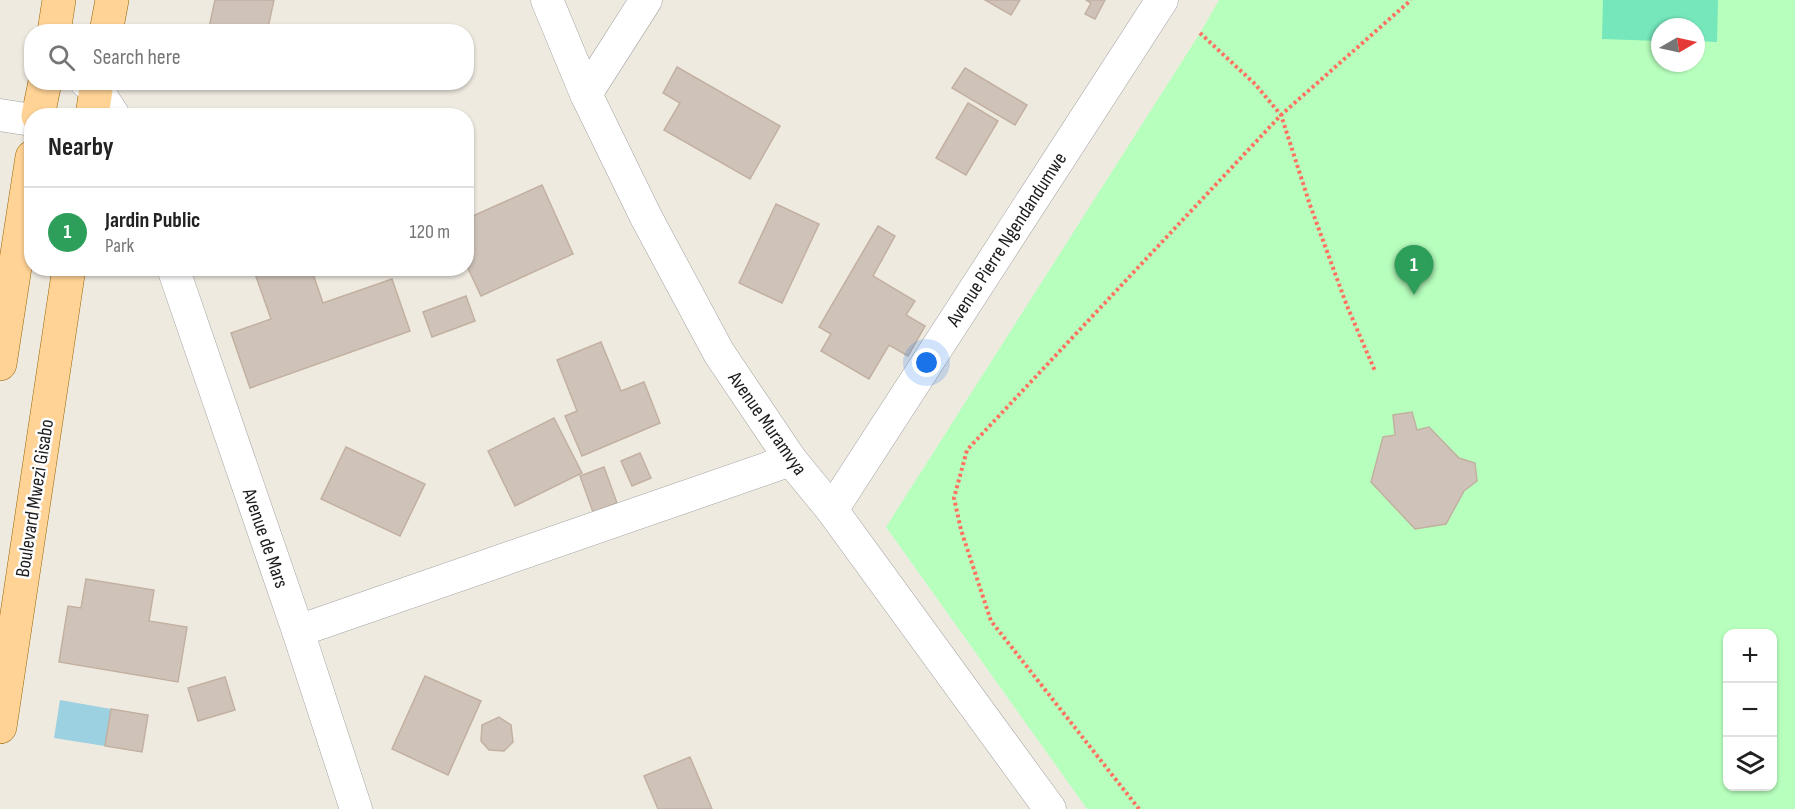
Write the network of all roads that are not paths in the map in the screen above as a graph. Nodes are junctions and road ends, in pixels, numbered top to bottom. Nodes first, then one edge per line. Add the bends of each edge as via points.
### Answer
1 (59, 0) edge
2 (112, 0) edge
3 (547, 0) edge
4 (646, 0) edge
5 (1162, 0) edge
6 (55, 24) edge
7 (108, 24) edge
8 (43, 90) edge
9 (93, 92) edge
10 (586, 94) junction
11 (40, 108) edge
12 (107, 108) edge
13 (0, 115) edge
14 (24, 119) edge
15 (24, 209) edge
16 (68, 276) edge
17 (176, 276) edge
18 (0, 364) edge
19 (791, 460) junction
20 (832, 510) junction
21 (298, 631) junction
22 (0, 727) edge
23 (356, 809) edge
24 (1050, 809) edge

1 - 6 main road
2 - 7 main road
3 - 10 street, Avenue Muramvya
4 - 10 street
5 - 20 street, Avenue Pierre Ngendandumwe
8 - 11 main road
9 - 12 street
10 - 19 street, Avenue Muramvya via 719,353
13 - 14 street
15 - 18 main road
16 - 22 main road, Boulevard Mwezi Gisabo
17 - 21 street, Avenue de Mars
19 - 20 street, Avenue Muramvya
19 - 21 street
20 - 24 street, Avenue Muramvya
21 - 23 street, Avenue de Mars

